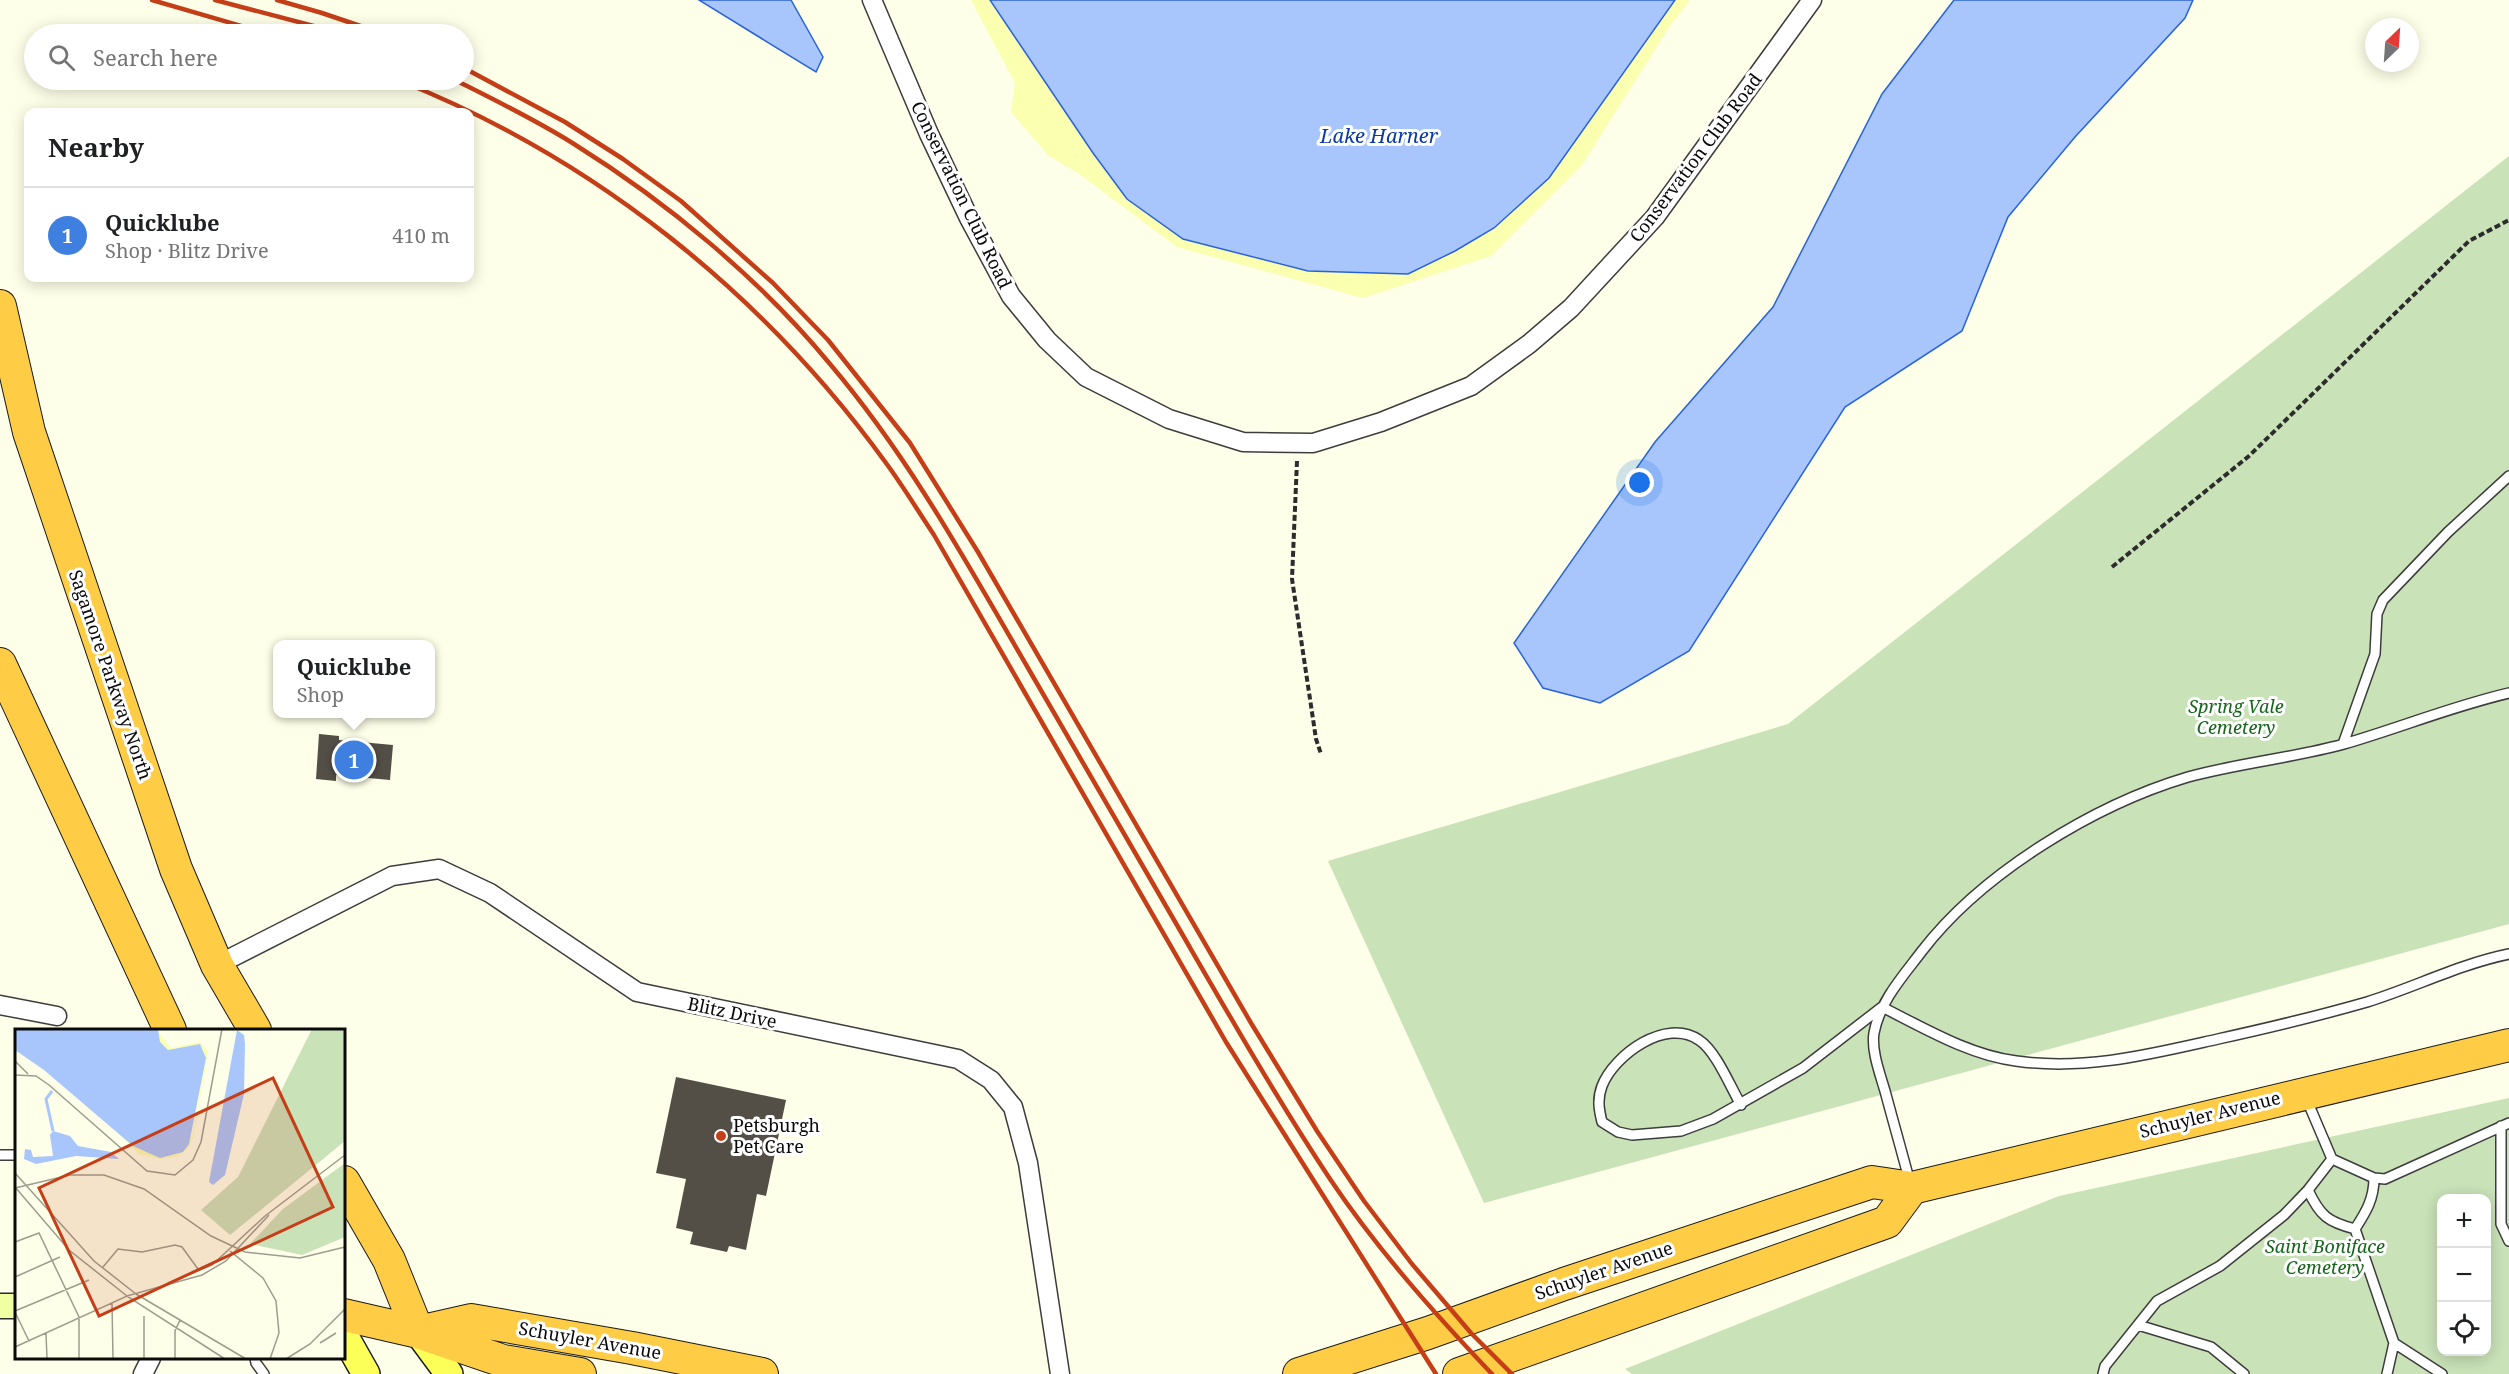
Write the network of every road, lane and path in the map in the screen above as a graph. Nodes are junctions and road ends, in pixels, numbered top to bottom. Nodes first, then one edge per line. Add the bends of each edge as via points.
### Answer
1 (872, 0) edge
2 (1812, 0) edge
3 (2509, 220) edge
4 (0, 306) edge
5 (1298, 443) junction
6 (2509, 476) edge
7 (2112, 567) dead end
8 (0, 664) edge
9 (2509, 693) edge
10 (2343, 744) junction
11 (1321, 754) dead end
12 (2509, 954) edge
13 (217, 965) junction
14 (0, 1005) edge
15 (1882, 1007) junction
16 (57, 1016) dead end
17 (170, 1029) edge
18 (254, 1029) edge
19 (2509, 1045) edge
20 (2304, 1093) junction
21 (1741, 1105) junction
22 (2506, 1127) edge
23 (2332, 1159) junction
24 (2373, 1178) junction
25 (345, 1184) edge
26 (1912, 1188) junction
27 (2308, 1190) junction
28 (2355, 1229) junction
29 (2509, 1241) edge
30 (345, 1315) edge
31 (2138, 1325) junction
32 (418, 1332) junction
33 (345, 1337) edge
34 (2394, 1343) junction
35 (150, 1359) edge
36 (255, 1359) edge
37 (143, 1374) edge
38 (264, 1374) edge
39 (366, 1374) edge
40 (449, 1374) edge
41 (579, 1374) edge
42 (762, 1374) edge
43 (1060, 1374) edge
44 (1299, 1374) edge
45 (1459, 1374) edge
46 (2103, 1374) edge
47 (2244, 1374) edge
48 (2386, 1374) edge
49 (2442, 1374) edge

1 - 5 street, Conservation Club Road via 969,218 1011,296 1047,340 1086,377 1169,419 1243,442
2 - 5 street, Conservation Club Road via 1655,217 1554,323 1471,386 1381,422 1313,443
3 - 7 path via 2469,241 2248,456
4 - 13 highway, Sagamore Parkway North via 29,432 176,870
5 - 11 path via 1292,579
6 - 10 lane via 2383,600 2377,614 2375,654
8 - 17 highway
9 - 10 lane
10 - 15 lane via 2189,777 2144,792 2039,847 1938,930
12 - 15 lane via 2356,1005 2127,1060 2070,1064 2016,1061 1982,1053
13 - 18 highway, Sagamore Parkway North
13 - 43 street, Blitz Drive via 392,876 439,868 490,893 637,992 958,1059 991,1080 1013,1107 1028,1163
14 - 16 street
15 - 21 lane via 1803,1068
15 - 26 lane via 1873,1035 1877,1062
19 - 20 highway, Schuyler Avenue
20 - 23 lane
20 - 26 highway, Schuyler Avenue
21 - 21 lane via 1681,1131 1632,1135 1602,1122 1598,1105 1610,1071 1623,1057 1659,1035 1684,1033 1710,1051
22 - 24 lane via 2385,1179
22 - 29 lane via 2501,1224
23 - 24 lane
23 - 27 lane
24 - 28 lane via 2369,1208
25 - 32 highway via 389,1260
26 - 44 highway, Schuyler Avenue via 1872,1182
26 - 45 highway via 1887,1222
27 - 28 lane via 2318,1211 2336,1224
27 - 31 lane via 2284,1215 2220,1266 2157,1301
28 - 34 lane
30 - 32 highway, Schuyler Avenue
31 - 46 lane via 2105,1366
31 - 47 lane via 2211,1347
32 - 40 main road
32 - 41 highway, Schuyler Avenue via 503,1361
32 - 42 highway, Schuyler Avenue via 471,1320
33 - 39 main road
34 - 48 lane
34 - 49 lane
35 - 37 street
36 - 38 lane

